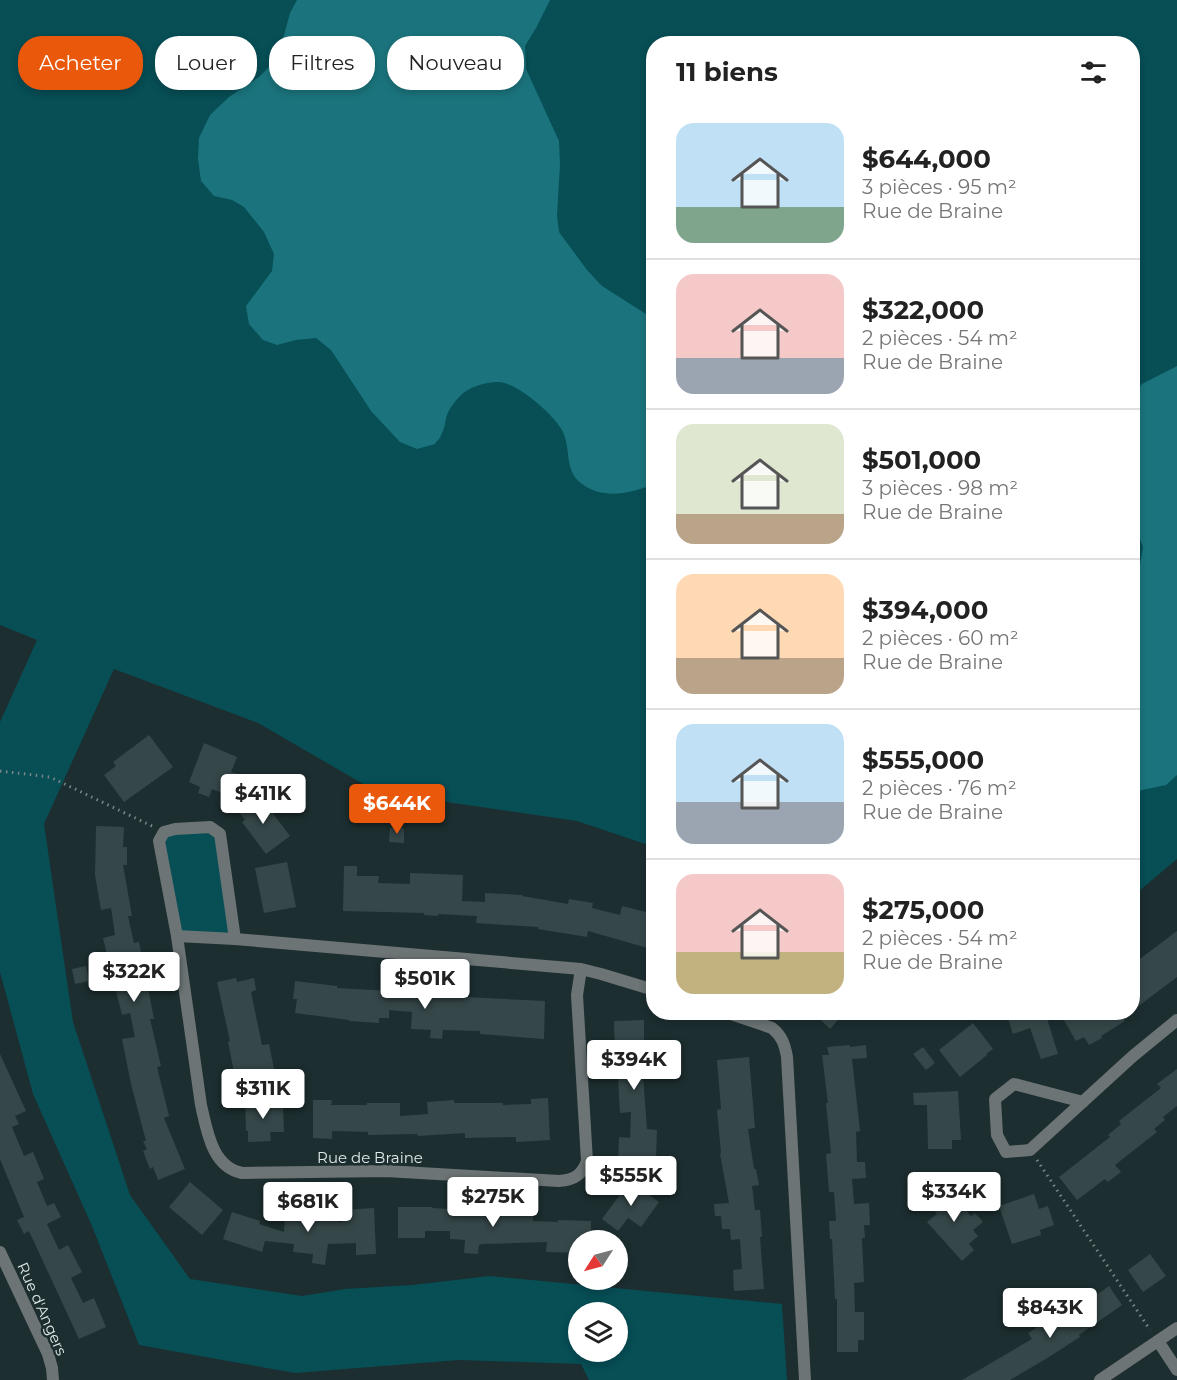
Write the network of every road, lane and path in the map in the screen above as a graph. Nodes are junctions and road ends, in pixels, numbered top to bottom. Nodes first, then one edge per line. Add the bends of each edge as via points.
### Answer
1 (0, 771) edge
2 (164, 832) junction
3 (177, 936) junction
4 (235, 939) junction
5 (581, 969) junction
6 (646, 988) edge
7 (748, 1020) edge
8 (1177, 1020) edge
9 (1083, 1102) junction
10 (1030, 1150) junction
11 (0, 1252) edge
12 (1177, 1328) edge
13 (1158, 1341) junction
14 (1177, 1370) edge
15 (53, 1380) edge
16 (805, 1380) edge
17 (1100, 1380) edge

1 - 2 path via 50,777
2 - 3 street, Rue de Braine via 159,841
2 - 4 street via 210,827 220,834
3 - 4 street
3 - 5 street, Rue de Braine via 207,1129 217,1157 234,1172 242,1173 386,1171 574,1178 587,1161 578,995
4 - 5 street
5 - 6 street
7 - 16 street via 778,1033 787,1057
8 - 9 street
9 - 10 street
9 - 10 street via 1014,1084 995,1100 997,1136 1006,1152
10 - 13 path
11 - 15 street, Rue d'Angers via 48,1354
12 - 13 street
13 - 14 street
13 - 17 street

